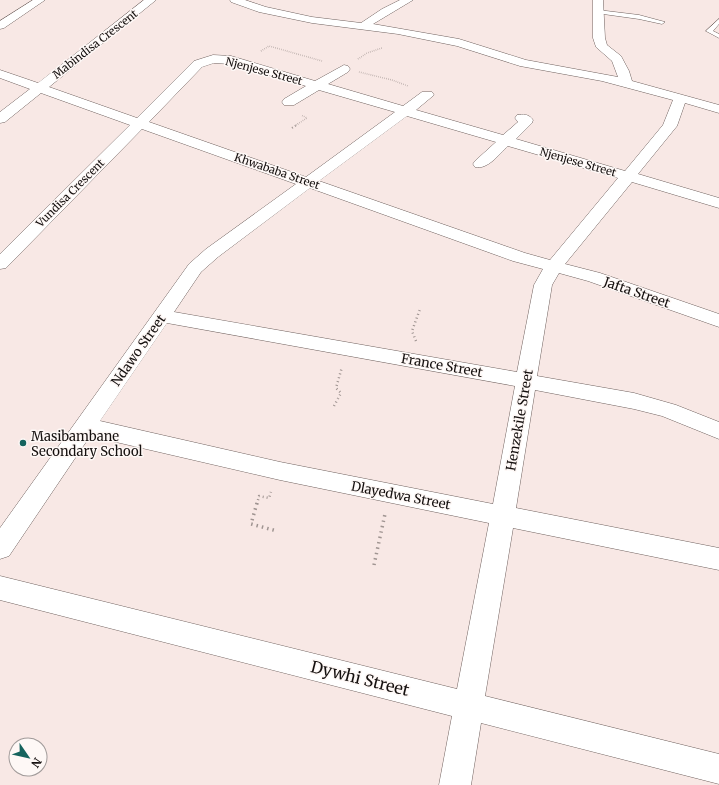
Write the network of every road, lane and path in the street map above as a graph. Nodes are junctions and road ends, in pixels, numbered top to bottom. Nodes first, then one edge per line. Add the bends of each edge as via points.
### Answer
1 (40, 0) edge
2 (151, 0) edge
3 (234, 0) edge
4 (408, 0) edge
5 (598, 0) edge
6 (280, 2) dead end
7 (263, 10) junction
8 (598, 12) junction
9 (719, 21) edge
10 (662, 22) dead end
11 (1, 24) edge
12 (362, 27) junction
13 (719, 36) edge
14 (382, 48) dead end
15 (239, 62) junction
16 (342, 68) junction
17 (0, 74) edge
18 (626, 83) junction
19 (317, 85) junction
20 (39, 88) junction
21 (427, 95) joint
22 (680, 98) junction
23 (289, 102) dead end
24 (719, 109) edge
25 (405, 111) junction
26 (522, 118) dead end
27 (0, 119) edge
28 (139, 123) junction
29 (505, 140) junction
30 (480, 164) dead end
31 (628, 177) junction
32 (308, 182) junction
33 (719, 203) edge
34 (0, 264) edge
35 (554, 266) junction
36 (420, 309) dead end
37 (161, 316) junction
38 (719, 321) edge
39 (347, 349) junction
40 (422, 361) junction
41 (527, 380) junction
42 (334, 406) dead end
43 (84, 426) junction
44 (719, 431) edge
45 (280, 471) junction
46 (390, 492) junction
47 (502, 515) junction
48 (277, 531) dead end
49 (0, 548) edge
50 (719, 559) edge
51 (374, 565) dead end
52 (0, 588) edge
53 (469, 706) junction
54 (719, 769) edge
55 (455, 785) edge

1 - 11 street
2 - 20 street, Mabindisa Crescent
3 - 7 street
4 - 12 street
5 - 8 street
6 - 7 street
7 - 12 street via 330,24
8 - 10 lane
8 - 18 street via 602,47 617,60
9 - 13 lane via 709,31
12 - 18 street via 432,37 542,67
14 - 16 path via 367,53 353,62 349,61
15 - 16 path via 269,46
15 - 19 street, Njenjese Street
15 - 28 street, Njenjese Street via 220,59 198,64
16 - 19 street, Njenjese Street
16 - 21 path via 392,80
17 - 20 street, Khwababa Street
18 - 22 street
19 - 23 street, Njenjese Street
19 - 25 street, Njenjese Street
20 - 27 street, Mabindisa Crescent
20 - 28 street, Khwababa Street
21 - 25 street
22 - 24 street
22 - 31 street, Henzekile Street via 670,126
25 - 29 street, Njenjese Street
25 - 32 street, Ndawo Street
26 - 29 street via 526,120 525,123
28 - 32 street, Khwababa Street
28 - 34 street, Vundisa Crescent
29 - 30 street
29 - 31 street, Njenjese Street
31 - 33 street, Njenjese Street
31 - 35 street, Henzekile Street
32 - 35 street, Khwababa Street via 519,257
32 - 37 street, Ndawo Street via 212,253 187,278
35 - 38 street, Jafta Street via 594,277
35 - 41 street, Henzekile Street via 543,285
36 - 40 path via 412,331
37 - 39 street, France Street
37 - 43 street, Ndawo Street
39 - 40 street, France Street
39 - 42 path via 336,388 340,393
40 - 41 street, France Street
41 - 44 street, France Street via 644,403
41 - 47 street, Henzekile Street
43 - 45 street, Dlayedwa Street
43 - 49 street, Ndawo Street
45 - 46 street, Dlayedwa Street
45 - 48 path via 268,498 259,496 251,524
46 - 47 street, Dlayedwa Street
46 - 51 path
47 - 50 street, Dlayedwa Street
47 - 53 street, Henzekile Street
52 - 53 street, Dywhi Street
53 - 54 street, Dywhi Street
53 - 55 street, Henzekile Street

